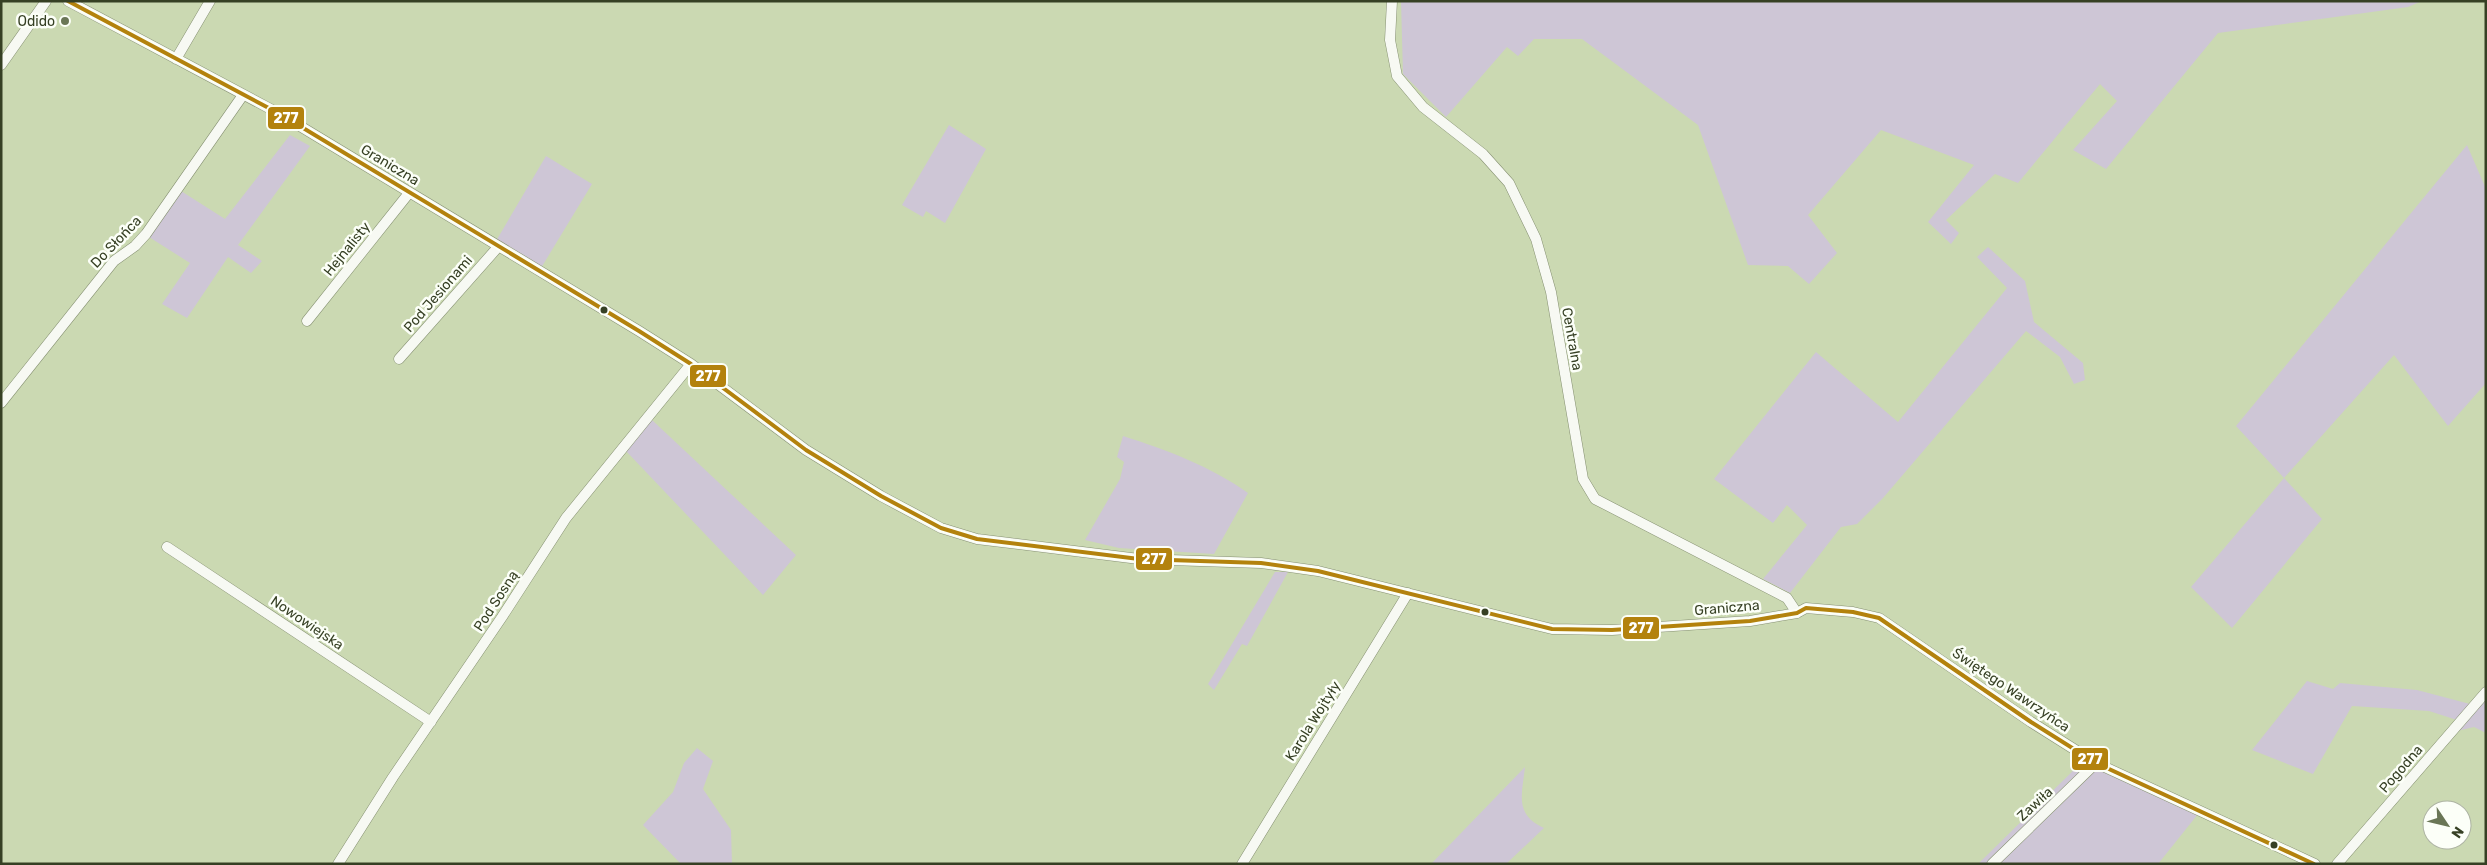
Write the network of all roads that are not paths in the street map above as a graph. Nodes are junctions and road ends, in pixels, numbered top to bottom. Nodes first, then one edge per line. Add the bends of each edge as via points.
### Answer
1 (46, 1) edge
2 (68, 1) edge
3 (210, 1) edge
4 (1392, 1) edge
5 (176, 58) junction
6 (1, 66) edge
7 (244, 95) junction
8 (409, 193) junction
9 (498, 247) junction
10 (307, 322) dead end
11 (399, 359) dead end
12 (691, 364) junction
13 (1, 403) edge
14 (167, 548) dead end
15 (1408, 593) junction
16 (1797, 612) junction
17 (2486, 692) edge
18 (431, 722) junction
19 (2096, 763) junction
20 (338, 864) edge
21 (1242, 864) edge
22 (1992, 864) edge
23 (2315, 864) edge
24 (2337, 864) edge

1 - 6 street
2 - 5 street, Graniczna
3 - 5 street
4 - 16 street, Centralna via 1390,40 1397,76 1423,107 1483,154 1509,183 1536,239 1551,292 1583,480 1595,499 1788,598
5 - 7 street, Graniczna
7 - 8 street, Graniczna
7 - 13 street, Do Słońca via 146,234 114,261
8 - 9 street, Graniczna
8 - 10 street, Hejnalisty
9 - 11 street, Pod Jesionami
9 - 12 street, Graniczna
12 - 15 street, Graniczna via 806,450 940,528 977,539 1139,559 1260,563 1318,571
12 - 18 street, Pod Sosną via 566,518
14 - 18 street, Nowowiejska
15 - 16 street, Graniczna via 1552,629 1612,630 1750,621
15 - 21 street, Karola Wojtyły
16 - 19 street, Świętego Wawrzyńca via 1806,608 1879,618
17 - 24 street, Pogodna
18 - 20 street, Pod Sosną
19 - 22 street, Zawiła
19 - 23 street, Świętego Wawrzyńca

